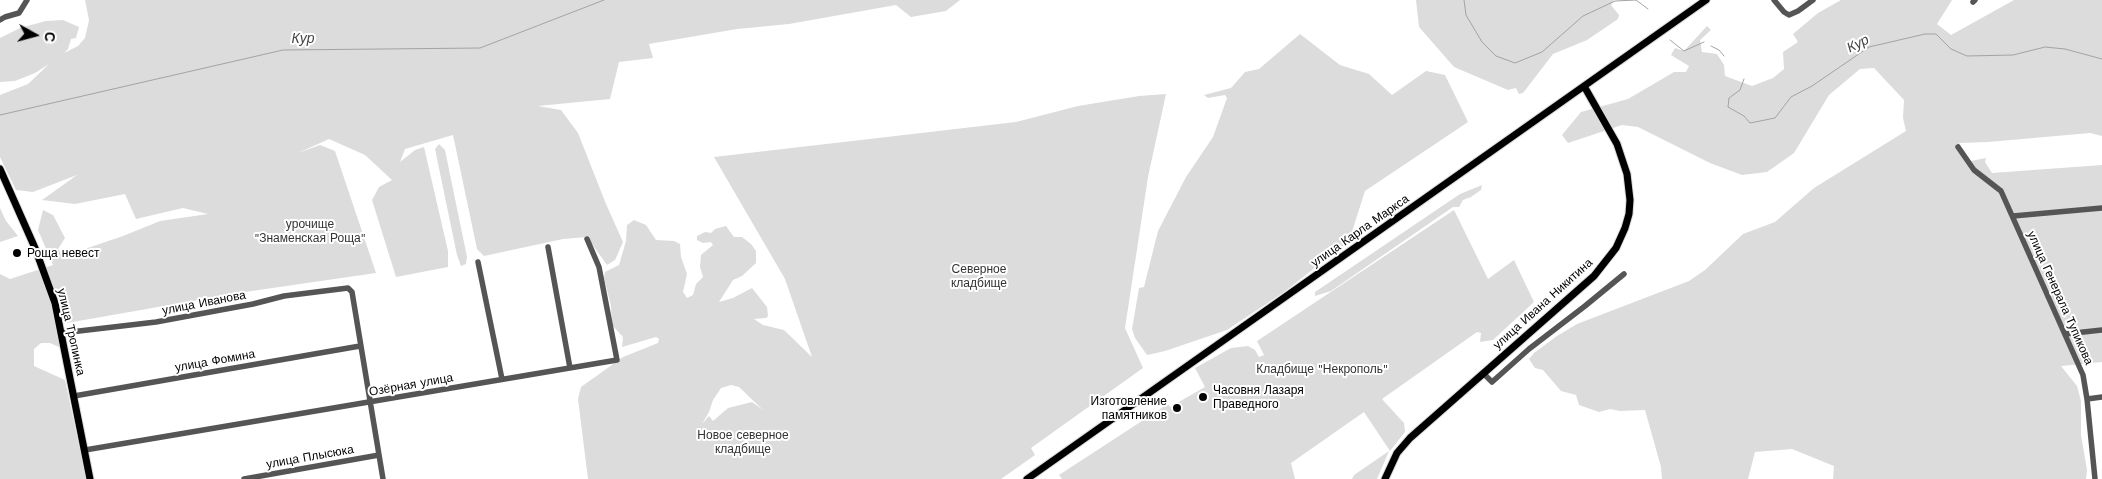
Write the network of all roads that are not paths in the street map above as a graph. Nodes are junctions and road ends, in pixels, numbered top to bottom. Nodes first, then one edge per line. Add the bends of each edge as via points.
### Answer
1 (27, 0) edge
2 (1706, 0) edge
3 (1774, 0) edge
4 (1813, 0) edge
5 (0, 20) edge
6 (1584, 86) junction
7 (1958, 147) dead end
8 (0, 169) edge
9 (2102, 208) edge
10 (2013, 216) junction
11 (587, 239) dead end
12 (548, 247) dead end
13 (478, 262) dead end
14 (1624, 274) dead end
15 (2102, 330) edge
16 (62, 333) junction
17 (2065, 334) junction
18 (360, 346) junction
19 (570, 368) junction
20 (1483, 372) junction
21 (502, 379) junction
22 (74, 396) junction
23 (2102, 397) edge
24 (2088, 399) junction
25 (370, 403) junction
26 (85, 450) junction
27 (379, 455) junction
28 (2102, 465) edge
29 (2094, 466) junction
30 (90, 479) edge
31 (244, 479) edge
32 (383, 479) edge
33 (1027, 479) edge
34 (1385, 479) edge
35 (2095, 479) edge

1 - 5 street via 19,13
2 - 6 main road, улица Карла Маркса
3 - 4 street via 1789,14
6 - 20 main road, улица Ивана Никитина via 1623,159 1630,200 1625,228 1616,248 1594,276
6 - 33 main road, улица Карла Маркса
7 - 10 street, улица Генерала Тупикова via 1974,170 2001,191
8 - 16 main road, улица Тропинка via 48,282
9 - 10 street
10 - 17 street, улица Генерала Тупикова
11 - 19 street, Озёрная улица via 599,267 617,360
12 - 19 street
13 - 21 street
14 - 20 street via 1528,348 1492,382
15 - 17 street
16 - 18 street, улица Иванова via 156,322 284,296 348,288 352,292
16 - 22 main road, улица Тропинка
17 - 24 street, улица Генерала Тупикова via 2083,375
18 - 22 street, улица Фомина
18 - 25 street
19 - 21 street, Озёрная улица
20 - 34 main road, улица Ивана Никитина via 1410,438 1397,454
21 - 25 street, Озёрная улица
22 - 26 main road, улица Тропинка
23 - 24 street
24 - 29 street, улица Генерала Тупикова
25 - 26 street, Озёрная улица
25 - 27 street
26 - 30 main road, улица Тропинка
27 - 31 street, улица Плысюка
27 - 32 street
28 - 29 street
29 - 35 street, улица Генерала Тупикова

